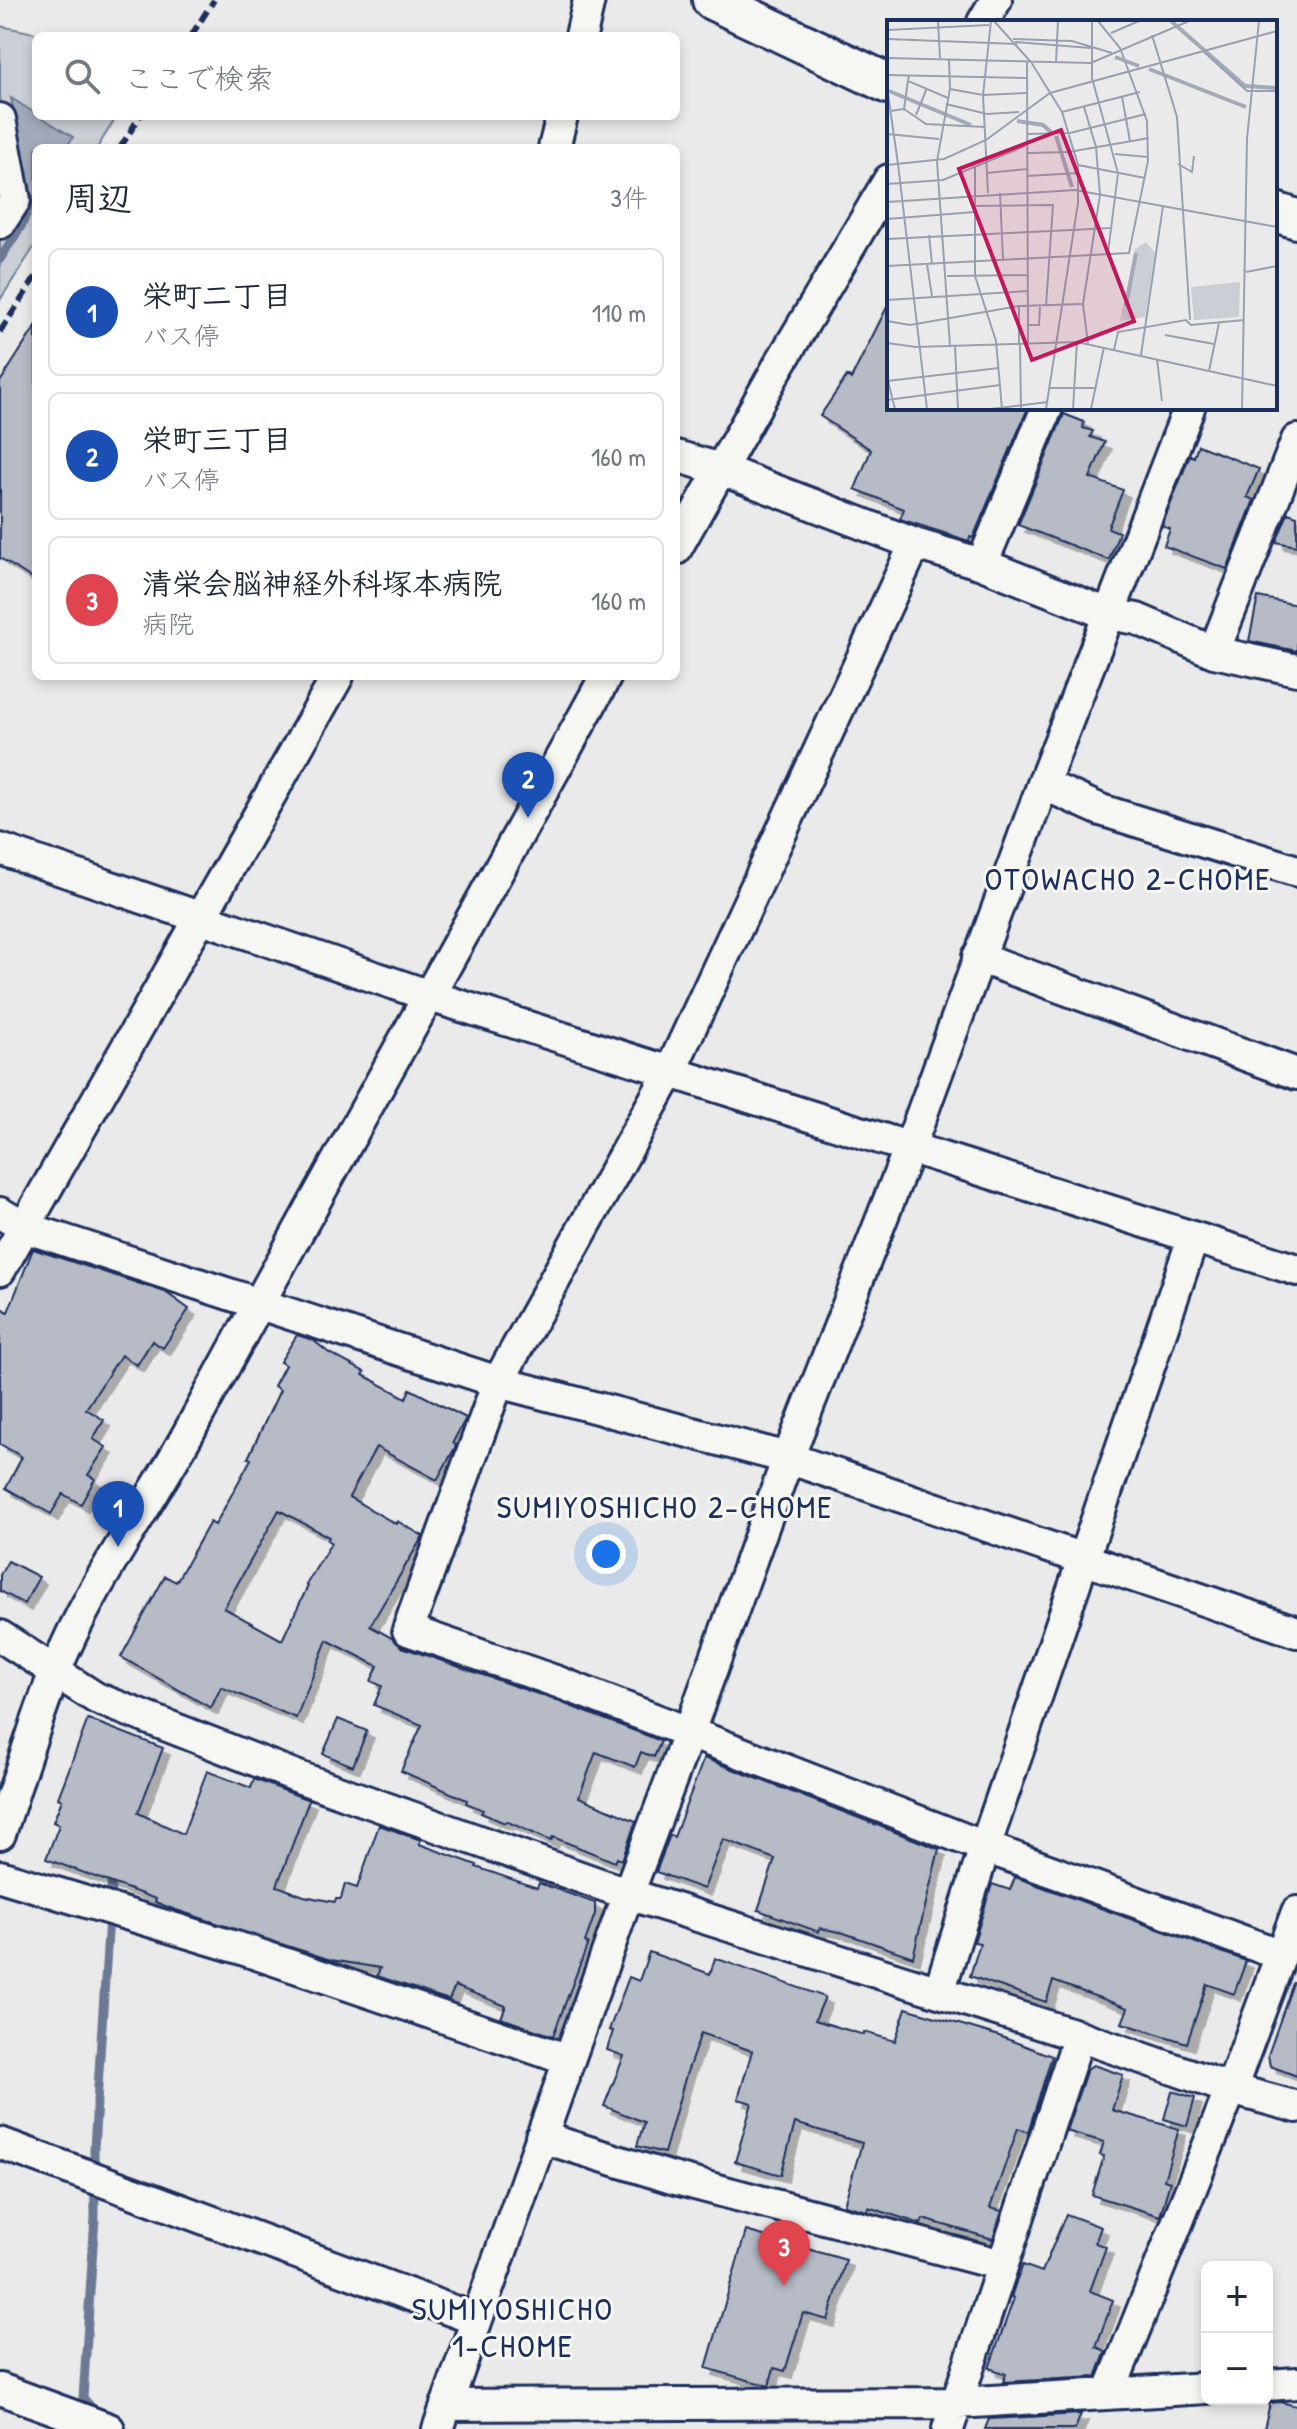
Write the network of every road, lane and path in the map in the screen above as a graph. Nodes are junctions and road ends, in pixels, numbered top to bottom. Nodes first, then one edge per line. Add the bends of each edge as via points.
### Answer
1 (589, 0) edge
2 (996, 0) edge
3 (721, 2) edge
4 (984, 20) edge
5 (582, 32) edge
6 (887, 83) edge
7 (0, 119) edge
8 (561, 120) edge
9 (555, 144) edge
10 (887, 183) edge
11 (1277, 213) edge
12 (1297, 219) edge
13 (0, 223) edge
14 (1046, 410) edge
15 (1188, 410) edge
16 (1297, 440) edge
17 (680, 457) edge
18 (720, 469) junction
19 (680, 542) edge
20 (915, 544) junction
21 (982, 564) junction
22 (1108, 614) junction
23 (1214, 652) junction
24 (1297, 670) edge
25 (336, 680) edge
26 (604, 680) edge
27 (1043, 784) junction
28 (3, 856) edge
29 (1297, 871) edge
30 (199, 917) junction
31 (978, 957) junction
32 (430, 996) junction
33 (670, 1072) junction
34 (1297, 1074) edge
35 (909, 1149) junction
36 (12, 1220) edge
37 (1193, 1238) junction
38 (0, 1270) edge
39 (1297, 1270) edge
40 (257, 1304) junction
41 (498, 1382) junction
42 (788, 1458) junction
43 (1084, 1560) junction
44 (1297, 1632) edge
45 (0, 1636) edge
46 (56, 1671) junction
47 (689, 1732) junction
48 (0, 1834) edge
49 (985, 1847) junction
50 (0, 1876) edge
51 (628, 1894) junction
52 (1297, 1912) edge
53 (1281, 1955) junction
54 (939, 1992) junction
55 (1079, 2036) junction
56 (569, 2060) junction
57 (1231, 2089) junction
58 (1297, 2107) edge
59 (541, 2137) junction
60 (0, 2143) edge
61 (1002, 2265) junction
62 (475, 2319) junction
63 (1297, 2383) edge
64 (1273, 2385) edge
65 (1201, 2388) edge
66 (0, 2389) edge
67 (1109, 2393) junction
68 (952, 2416) edge
69 (442, 2417) edge
70 (109, 2429) edge

1 - 5 street
2 - 4 street
3 - 6 main road
7 - 13 street via 15,200
8 - 9 street
10 - 18 street
11 - 12 main road
14 - 21 street
15 - 22 street
16 - 23 street
17 - 18 street
18 - 19 street
18 - 20 street
20 - 21 street
20 - 33 street
21 - 22 street
22 - 23 street via 1137,619
22 - 27 street
23 - 24 street
25 - 30 street
26 - 32 street
27 - 29 street via 1101,810
27 - 31 street
28 - 30 street
30 - 32 street
30 - 36 street
31 - 34 street
31 - 35 street
32 - 33 street
32 - 40 street
33 - 35 street
33 - 41 street
35 - 37 street
35 - 42 street
36 - 38 street
36 - 40 street
37 - 39 street
37 - 43 street
40 - 41 street
40 - 46 street via 194,1424 118,1547
41 - 42 street
41 - 47 street via 408,1630
42 - 43 street
42 - 47 street
43 - 44 street
43 - 49 street
45 - 46 street
46 - 48 street
46 - 51 street via 96,1698 272,1767
47 - 49 street
47 - 51 street
49 - 53 street
49 - 54 street
50 - 56 street via 242,1949
51 - 54 street
51 - 56 street
52 - 53 street
53 - 57 street
54 - 55 street
55 - 57 street
55 - 61 street
56 - 59 street
57 - 58 street
57 - 67 street
59 - 61 street via 672,2178
59 - 62 street
60 - 62 street
61 - 68 street
62 - 69 street
63 - 64 street
65 - 67 street
66 - 70 street
67 - 68 street
68 - 69 street

